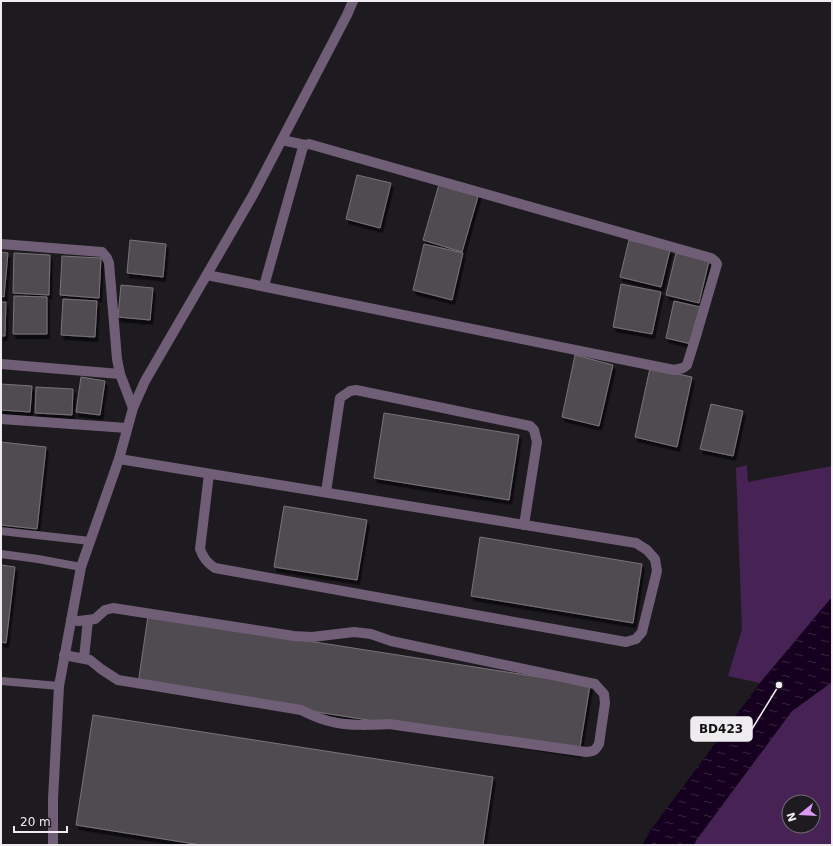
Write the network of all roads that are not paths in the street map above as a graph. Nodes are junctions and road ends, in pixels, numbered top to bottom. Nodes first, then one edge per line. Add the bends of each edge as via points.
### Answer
1 (352, 1) edge
2 (282, 140) junction
3 (305, 145) junction
4 (1, 244) edge
5 (207, 275) junction
6 (264, 286) junction
7 (1, 364) edge
8 (120, 374) junction
9 (133, 408) junction
10 (1, 419) edge
11 (127, 428) junction
12 (119, 459) junction
13 (209, 474) junction
14 (326, 492) junction
15 (524, 525) junction
16 (1, 531) edge
17 (90, 541) junction
18 (1, 554) edge
19 (81, 568) junction
20 (71, 620) junction
21 (88, 620) junction
22 (64, 655) junction
23 (84, 658) junction
24 (1, 680) edge
25 (58, 686) junction
26 (54, 845) edge

1 - 2 street via 348,15
2 - 3 street
2 - 5 street
3 - 6 street via 302,147
3 - 6 street via 309,144 711,258 717,264 687,365 674,370
4 - 8 street via 102,252 109,263
5 - 6 street
5 - 9 street via 145,381
7 - 8 street
8 - 9 street
9 - 11 street
10 - 11 street
11 - 12 street
12 - 13 street
12 - 17 street
13 - 14 street
13 - 15 street via 200,549 208,563 215,568 626,642 636,639 642,632 657,571 654,559 647,550 636,543
14 - 15 street
14 - 15 street via 340,398 356,390 530,426 538,442
16 - 17 lane
17 - 19 street
18 - 19 lane
19 - 20 street
20 - 21 street
20 - 22 street
21 - 23 street
21 - 23 street via 95,619 105,610 113,608 294,636 354,632 371,634 392,641 595,684 604,694 605,703 599,744 593,752 586,752 389,724 367,726 332,722 301,710 118,680
22 - 23 street
22 - 25 street
24 - 25 lane
25 - 26 street via 53,799

